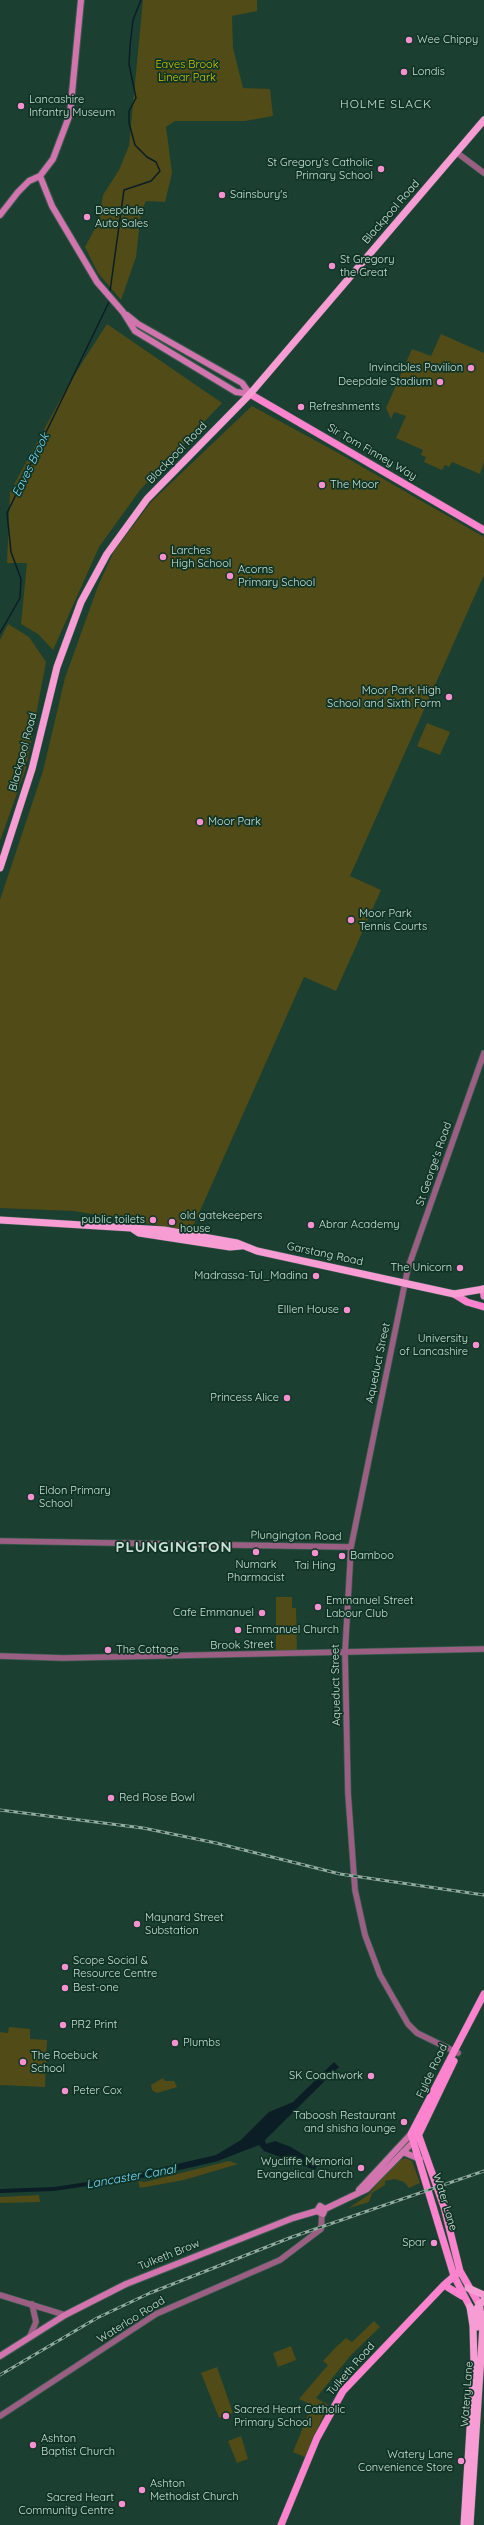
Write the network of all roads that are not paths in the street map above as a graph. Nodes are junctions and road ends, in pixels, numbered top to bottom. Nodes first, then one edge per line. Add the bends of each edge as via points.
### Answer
1 (81, 0) edge
2 (484, 120) edge
3 (456, 152) junction
4 (484, 173) edge
5 (40, 176) junction
6 (0, 215) edge
7 (123, 312) junction
8 (250, 394) junction
9 (484, 530) edge
10 (0, 868) edge
11 (484, 1053) edge
12 (0, 1220) edge
13 (406, 1283) junction
14 (484, 1291) edge
15 (454, 1294) junction
16 (484, 1307) edge
17 (0, 1542) edge
18 (351, 1547) junction
19 (484, 1648) edge
20 (344, 1653) junction
21 (0, 1656) edge
22 (484, 1994) edge
23 (456, 2052) junction
24 (418, 2131) junction
25 (413, 2137) junction
26 (403, 2152) junction
27 (420, 2159) junction
28 (359, 2190) junction
29 (322, 2211) junction
30 (452, 2265) junction
31 (457, 2274) junction
32 (444, 2285) junction
33 (468, 2288) junction
34 (0, 2295) edge
35 (484, 2295) edge
36 (465, 2298) junction
37 (32, 2304) junction
38 (470, 2307) junction
39 (481, 2307) edge
40 (65, 2315) junction
41 (483, 2324) edge
42 (30, 2336) junction
43 (474, 2338) junction
44 (0, 2356) edge
45 (0, 2416) edge
46 (281, 2525) edge
47 (464, 2525) edge
48 (470, 2525) edge

1 - 5 main road via 70,114 53,159
2 - 3 highway, Blackpool Road
3 - 4 street
3 - 8 highway, Blackpool Road
5 - 6 main road via 29,181
5 - 7 main road, Sir Tom Finney Way via 52,206 96,282
7 - 8 main road, Sir Tom Finney Way via 138,324 242,383
7 - 8 main road, Sir Tom Finney Way via 135,331 236,392
8 - 9 main road, Sir Tom Finney Way
8 - 10 highway, Blackpool Road via 148,499 107,554 81,602 53,678 32,769
11 - 13 street, St George's Road via 425,1219
12 - 13 highway, Garstang Road via 70,1222 133,1229 139,1233 230,1247 241,1246
13 - 15 highway, Garstang Road
13 - 18 street, Aqueduct Street
14 - 15 highway, Garstang Road
15 - 16 main road via 467,1302
17 - 18 street, Plungington Road
18 - 20 street, Aqueduct Street
19 - 20 street, Brook Street
20 - 21 street, Brook Street via 63,1658
20 - 23 street, Aqueduct Street via 348,1793 355,1890 364,1935 380,1975 408,2024 417,2033
22 - 23 main road, Fylde Road
23 - 24 main road, Fylde Road
24 - 25 main road, Tulketh Brow
24 - 31 main road, Water Lane via 444,2207
25 - 26 main road, Tulketh Brow
25 - 27 main road, Water Lane
25 - 28 main road, Tulketh Brow
26 - 27 main road
26 - 28 main road, Tulketh Brow via 367,2189
27 - 30 main road, Water Lane
28 - 29 main road, Tulketh Brow via 339,2204
29 - 40 main road, Tulketh Brow via 293,2218 146,2276
29 - 45 street, Waterloo Road via 321,2229 277,2262 156,2314
30 - 31 main road, Water Lane
30 - 32 main road
31 - 32 main road, Tulketh Road
31 - 33 main road
31 - 36 main road, Watery Lane
32 - 36 main road
32 - 46 main road, Tulketh Road via 343,2391 323,2425
33 - 35 highway
33 - 39 main road
34 - 37 street
36 - 38 main road, Watery Lane
37 - 40 street
37 - 42 street via 36,2322
38 - 39 highway
38 - 43 highway, Watery Lane
39 - 41 highway, Watery Lane
39 - 43 highway via 478,2331
40 - 42 main road, Tulketh Brow
41 - 48 highway, Watery Lane
42 - 44 main road, Tulketh Brow
43 - 47 highway, Watery Lane

